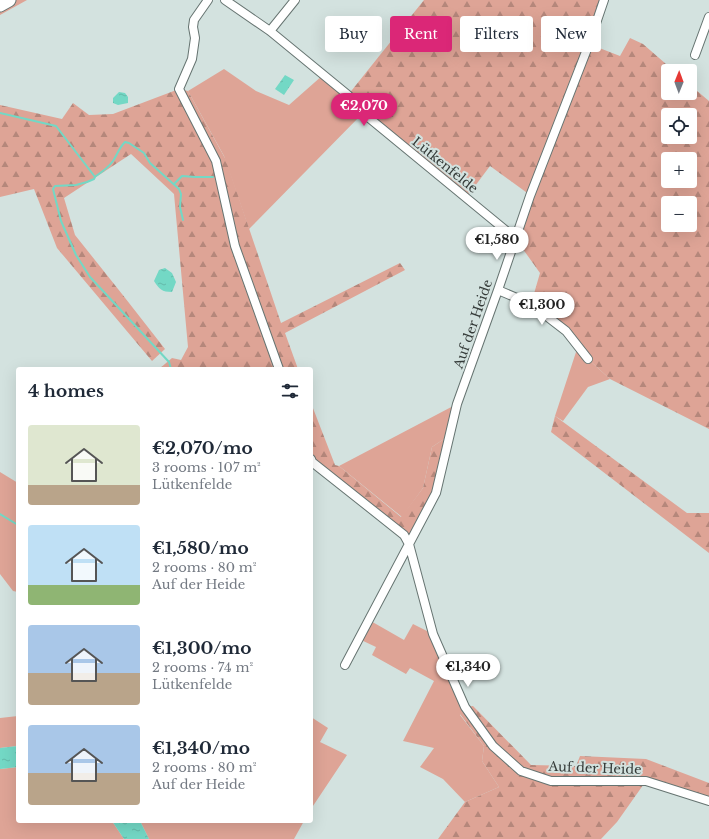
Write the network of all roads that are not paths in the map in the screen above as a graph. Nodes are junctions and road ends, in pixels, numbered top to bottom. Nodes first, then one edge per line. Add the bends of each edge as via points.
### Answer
1 (10, 0) edge
2 (208, 0) edge
3 (225, 0) edge
4 (295, 0) edge
5 (604, 0) edge
6 (0, 5) edge
7 (709, 17) edge
8 (270, 32) junction
9 (695, 55) dead end
10 (515, 238) junction
11 (498, 290) junction
12 (588, 359) dead end
13 (278, 367) edge
14 (313, 463) edge
15 (409, 544) junction
16 (345, 665) dead end
17 (709, 801) edge

1 - 6 main road
2 - 13 street via 194,20 192,60 179,89 216,161 235,246
3 - 8 street, Lütkenfelde
4 - 8 street
5 - 10 street, Auf der Heide
7 - 9 street
8 - 10 street, Lütkenfelde via 348,95 369,118
10 - 11 street, Auf der Heide
11 - 12 street via 531,304 566,331
11 - 15 street, Auf der Heide via 457,404 436,492
14 - 15 street, Auf der Heide via 404,535
15 - 16 street, Auf der Heide
15 - 17 street, Auf der Heide via 433,634 465,708 493,746 521,771 551,781 646,781

